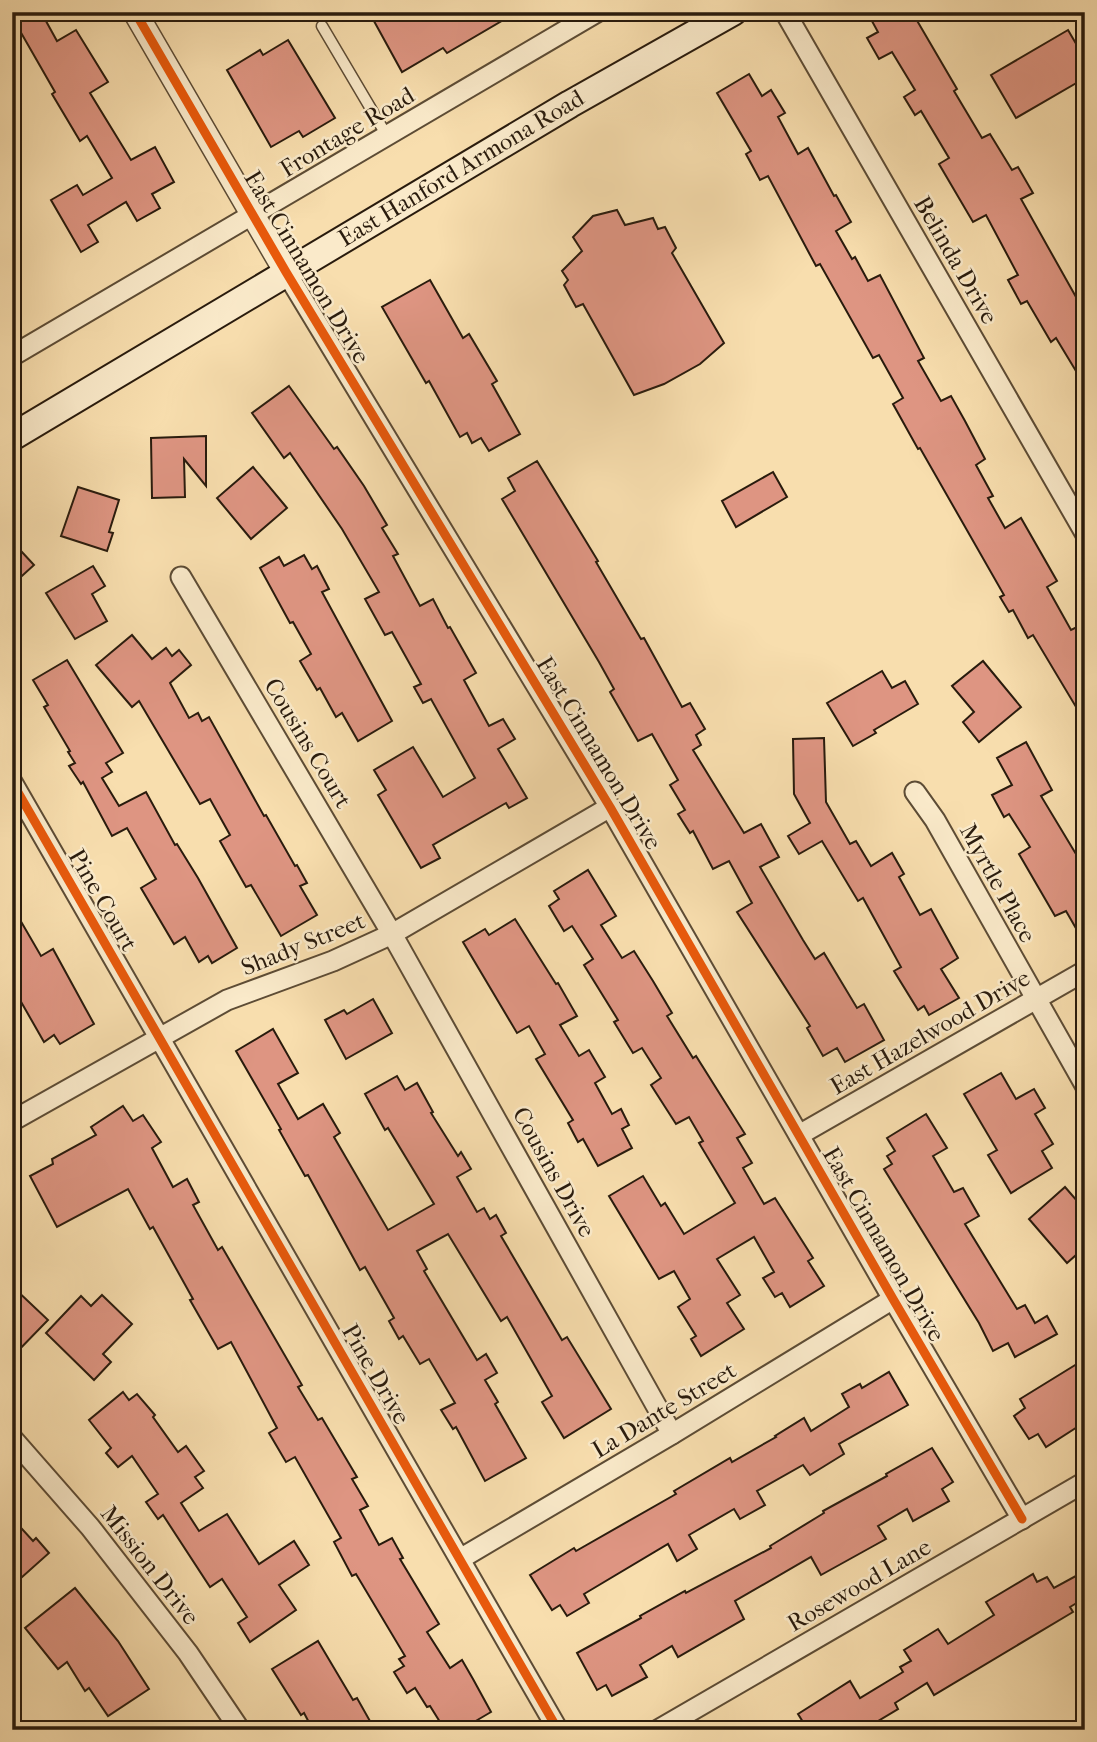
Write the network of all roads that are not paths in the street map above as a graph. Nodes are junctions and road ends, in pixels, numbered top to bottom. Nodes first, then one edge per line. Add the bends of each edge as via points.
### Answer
1 (135, 12) edge
2 (597, 12) edge
3 (733, 12) edge
4 (785, 12) edge
5 (322, 26) dead end
6 (387, 136) junction
7 (254, 215) junction
8 (286, 272) junction
9 (12, 356) edge
10 (12, 437) edge
11 (1085, 533) edge
12 (181, 577) dead end
13 (12, 782) edge
14 (915, 792) dead end
15 (610, 807) junction
16 (392, 934) junction
17 (1085, 971) edge
18 (1035, 1000) junction
19 (160, 1037) junction
20 (1085, 1085) edge
21 (12, 1121) edge
22 (799, 1135) junction
23 (892, 1299) junction
24 (673, 1434) junction
25 (12, 1438) edge
26 (1085, 1482) edge
27 (1023, 1518) junction
28 (460, 1559) junction
29 (240, 1730) edge
30 (558, 1730) edge
31 (659, 1730) edge

1 - 7 street, East Cinnamon Drive
2 - 6 street, Frontage Road
3 - 8 main road, East Hanford Armona Road
4 - 11 street, Belinda Drive
5 - 6 lane
6 - 7 street, Frontage Road
7 - 8 street, East Cinnamon Drive
7 - 9 street, Frontage Road
8 - 10 main road, East Hanford Armona Road
8 - 15 street, East Cinnamon Drive
12 - 16 street, Cousins Court
13 - 19 street, Pine Court
14 - 18 street, Myrtle Place
15 - 16 street, Shady Street
15 - 22 street, East Cinnamon Drive
16 - 19 street, Shady Street via 227,1000
16 - 24 street, Cousins Drive
17 - 18 street, East Hazelwood Drive
18 - 20 street, Myrtle Place
18 - 22 street, East Hazelwood Drive
19 - 21 street, Shady Street
19 - 28 street, Pine Drive
22 - 23 street, East Cinnamon Drive
23 - 24 street, La Dante Street
23 - 27 street, East Cinnamon Drive
24 - 28 street, La Dante Street
25 - 29 street, Mission Drive via 90,1527 188,1653
26 - 27 street, Rosewood Lane
27 - 31 street, Rosewood Lane
28 - 30 street, Pine Drive

